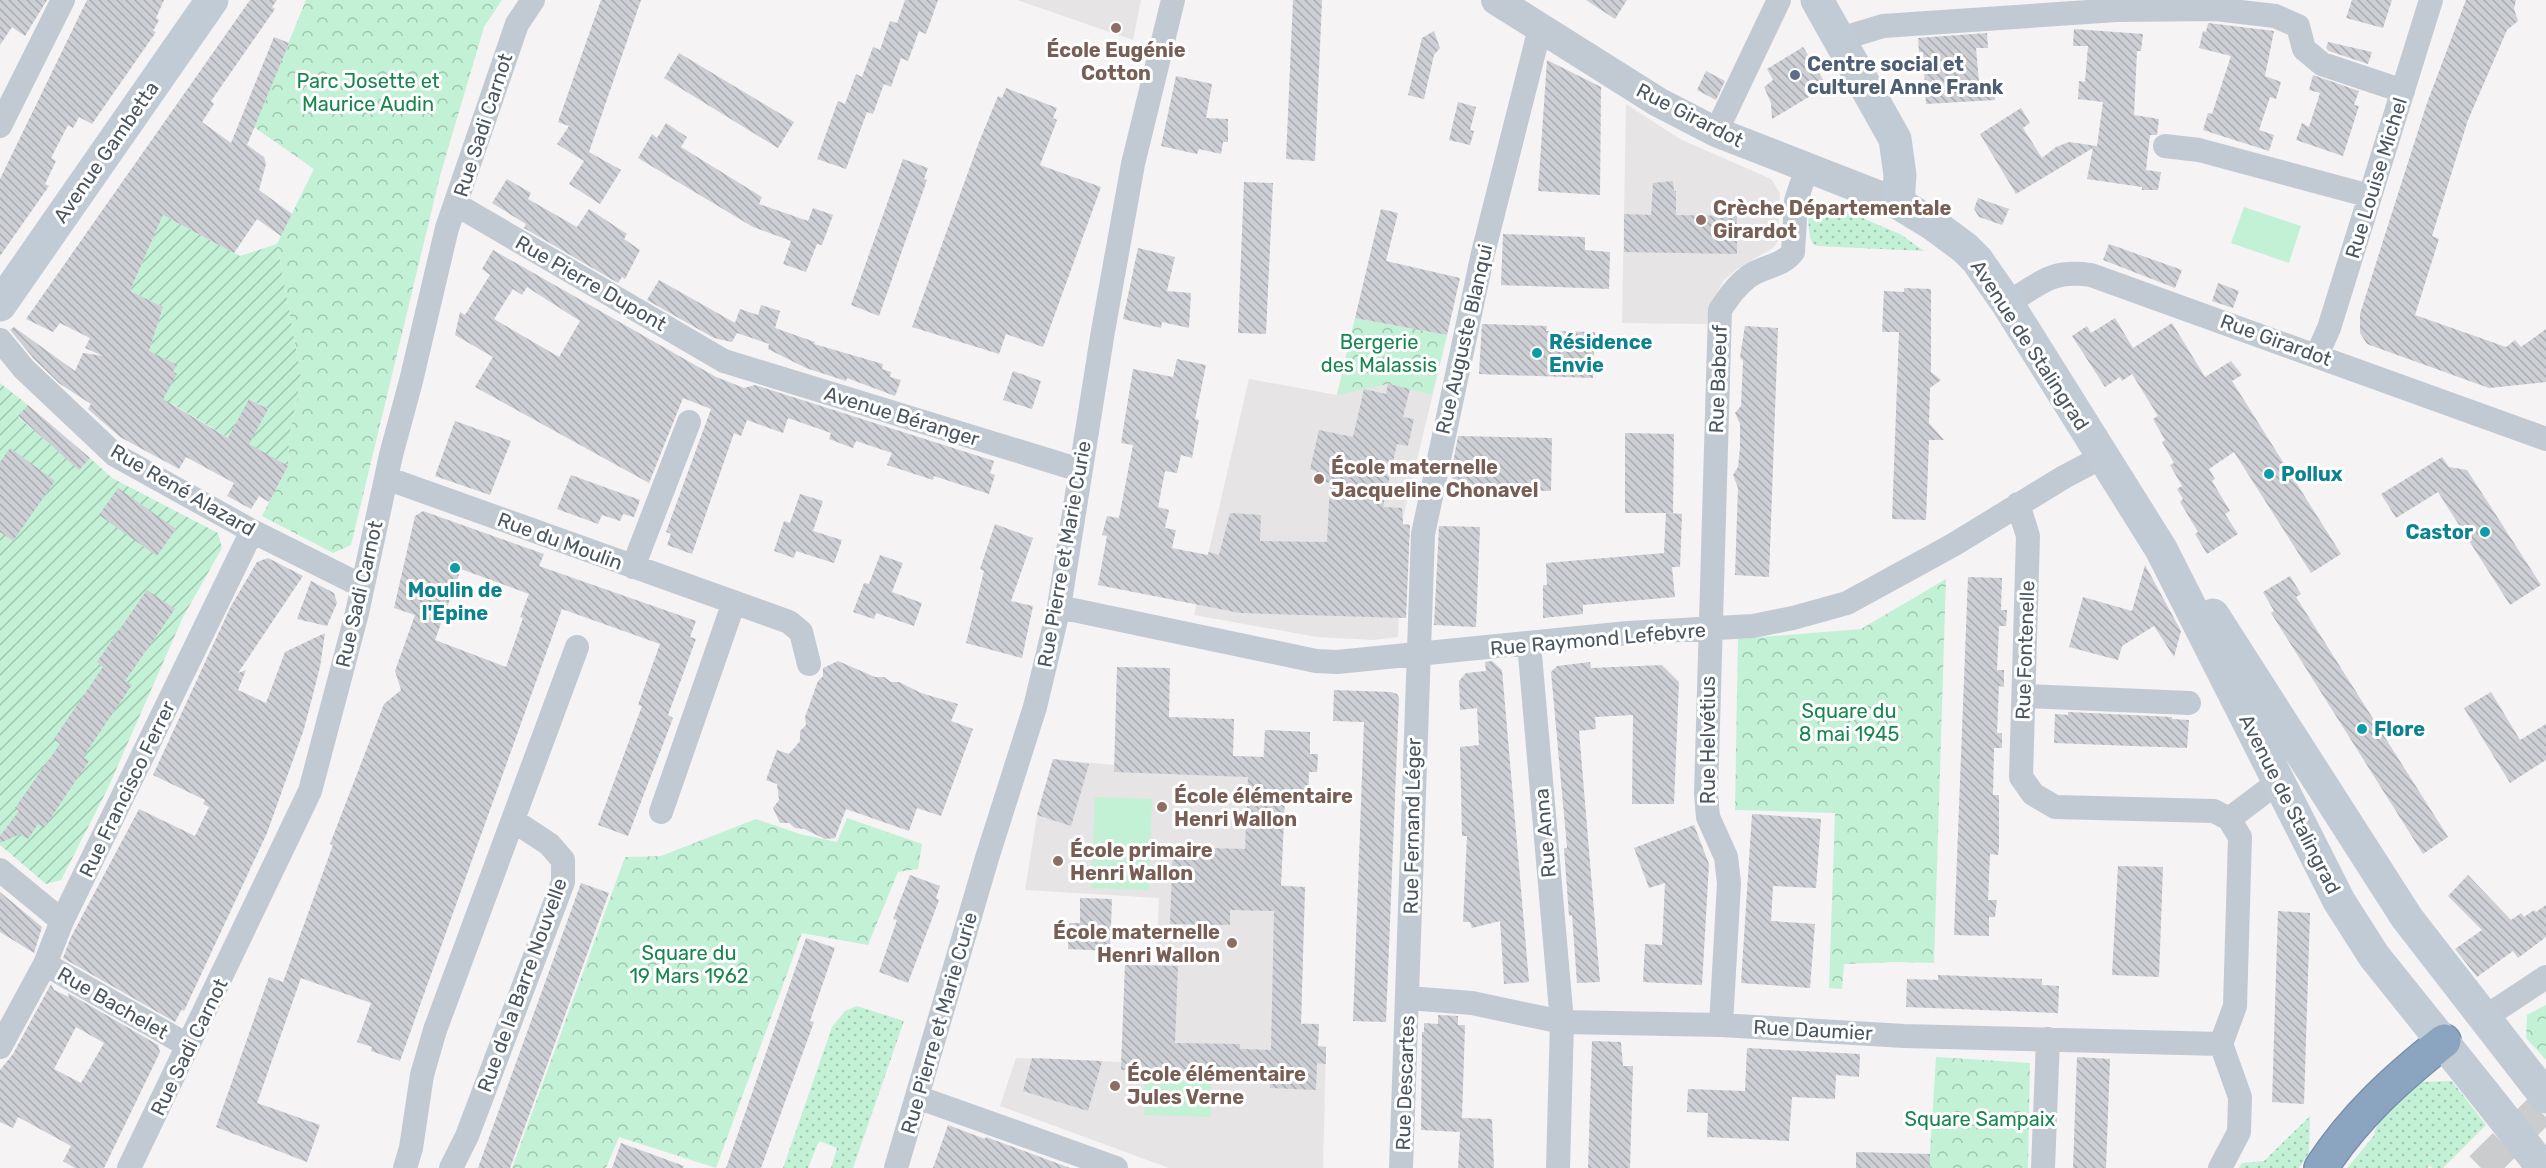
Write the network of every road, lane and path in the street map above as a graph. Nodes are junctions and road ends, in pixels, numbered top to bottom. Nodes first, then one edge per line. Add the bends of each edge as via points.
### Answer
1 (63, 0) edge
2 (212, 0) edge
3 (533, 0) edge
4 (1173, 0) edge
5 (1496, 0) edge
6 (1779, 0) edge
7 (1817, 0) edge
8 (2431, 0) edge
9 (1540, 28) junction
10 (1840, 39) junction
11 (2403, 91) junction
12 (0, 126) edge
13 (1716, 132) junction
14 (2165, 146) dead end
15 (1807, 167) junction
16 (2370, 196) junction
17 (1898, 203) junction
18 (457, 205) junction
19 (2007, 303) junction
20 (0, 305) edge
21 (0, 340) edge
22 (2317, 355) junction
23 (724, 361) joint
24 (689, 422) dead end
25 (2546, 439) edge
26 (2102, 457) junction
27 (1080, 470) junction
28 (387, 478) junction
29 (2018, 504) junction
30 (252, 531) junction
31 (2162, 549) junction
32 (633, 567) junction
33 (362, 586) junction
34 (734, 602) junction
35 (1059, 607) junction
36 (1710, 630) junction
37 (1529, 643) junction
38 (577, 647) dead end
39 (1418, 655) junction
40 (809, 664) dead end
41 (2024, 696) junction
42 (2189, 703) dead end
43 (2278, 782) junction
44 (661, 812) dead end
45 (2229, 819) junction
46 (513, 821) junction
47 (0, 870) edge
48 (62, 921) junction
49 (45, 964) junction
50 (2546, 977) edge
51 (1408, 998) junction
52 (2484, 1018) junction
53 (1562, 1022) junction
54 (1721, 1025) junction
55 (2048, 1039) junction
56 (180, 1041) dead end
57 (2444, 1041) junction
58 (2221, 1044) junction
59 (0, 1047) edge
60 (917, 1097) junction
61 (2546, 1097) edge
62 (129, 1168) edge
63 (405, 1168) edge
64 (451, 1168) edge
65 (896, 1168) edge
66 (1116, 1168) edge
67 (1401, 1168) edge
68 (1558, 1168) edge
69 (2043, 1168) edge
70 (2220, 1168) edge
71 (2321, 1168) edge
72 (2543, 1168) edge

1 - 12 street
2 - 20 main road, Avenue Gambetta
3 - 18 street, Rue Sadi Carnot via 517,24
4 - 27 street, Rue Pierre et Marie Curie via 1134,164
5 - 9 street, Rue Girardot
6 - 13 street
7 - 10 main road
8 - 11 street, Rue Louise Michel
9 - 13 street, Rue Girardot via 1658,102
9 - 39 street, Rue Auguste Blanqui via 1483,253 1426,515
10 - 11 street via 1883,26 2117,10 2216,9 2275,16 2298,26 2304,50 2322,64
10 - 17 main road via 1894,139 1900,175
11 - 16 street, Rue Louise Michel
13 - 15 street, Rue Girardot
14 - 16 street via 2199,150
15 - 17 street, Rue Girardot
15 - 36 street, Rue Babeuf via 1796,201 1793,252 1782,263 1748,276 1720,310
16 - 22 street, Rue Louise Michel
17 - 19 main road, Avenue de Stalingrad via 1934,225 1977,260
18 - 23 street, Rue Pierre Dupont
18 - 28 street, Rue Sadi Carnot via 447,228
19 - 22 street, Rue Girardot via 2050,276 2068,272 2091,275
19 - 26 main road, Avenue de Stalingrad
21 - 30 street, Rue René Alazard via 24,369 115,454
22 - 25 street, Rue Girardot
23 - 27 street, Avenue Béranger
24 - 32 street
26 - 29 street, Rue Raymond Lefebvre
26 - 31 main road, Avenue de Stalingrad
27 - 35 street, Rue Pierre et Marie Curie
28 - 32 street, Rue du Moulin
28 - 33 street, Rue Sadi Carnot
29 - 36 street, Rue Raymond Lefebvre via 1847,603 1793,618
29 - 41 street, Rue Fontenelle via 2028,536
30 - 33 street, Rue René Alazard
30 - 48 street, Rue Francisco Ferrer
31 - 43 main road, Avenue de Stalingrad
31 - 52 main road, Avenue de Stalingrad via 2231,639 2407,918
32 - 34 street, Rue du Moulin
33 - 62 street, Rue Sadi Carnot via 310,791
34 - 40 street, Rue du Moulin via 789,622 801,632
34 - 44 street
35 - 39 street, Rue Raymond Lefebvre via 1316,661
35 - 60 street, Rue Pierre et Marie Curie via 1035,707
36 - 37 street, Rue Raymond Lefebvre
36 - 54 street, Rue Helvétius via 1706,793 1708,817 1726,857 1729,883
37 - 39 street, Rue Raymond Lefebvre
37 - 53 street, Rue Anna
38 - 46 street
39 - 51 street, Rue Fernand Léger
41 - 42 street
41 - 45 street, Rue Fontenelle via 2021,777 2033,794 2055,807 2214,811
43 - 45 street
43 - 57 main road, Avenue de Stalingrad via 2339,901 2374,956
45 - 58 street via 2240,837 2235,1006
46 - 63 street via 435,1030
46 - 64 street, Rue de la Barre Nouvelle via 549,844 563,860 563,882 467,1136
47 - 48 street
48 - 49 street, Rue Francisco Ferrer
49 - 56 street, Rue Bachelet
49 - 59 street, Rue Francisco Ferrer
50 - 52 street
51 - 53 street, Rue Daumier via 1472,1003
51 - 67 street, Rue Descartes
52 - 57 main road
52 - 61 main road, Avenue de Stalingrad
53 - 54 street, Rue Daumier
53 - 68 street, Rue Anna
54 - 55 street, Rue Daumier via 1904,1036
55 - 58 street, Rue Daumier
55 - 69 street
57 - 71 highway via 2383,1091 2340,1139
57 - 72 main road, Avenue de Stalingrad, bridge
58 - 70 street via 2240,1097 2239,1132
60 - 65 street, Rue Pierre et Marie Curie
60 - 66 street

